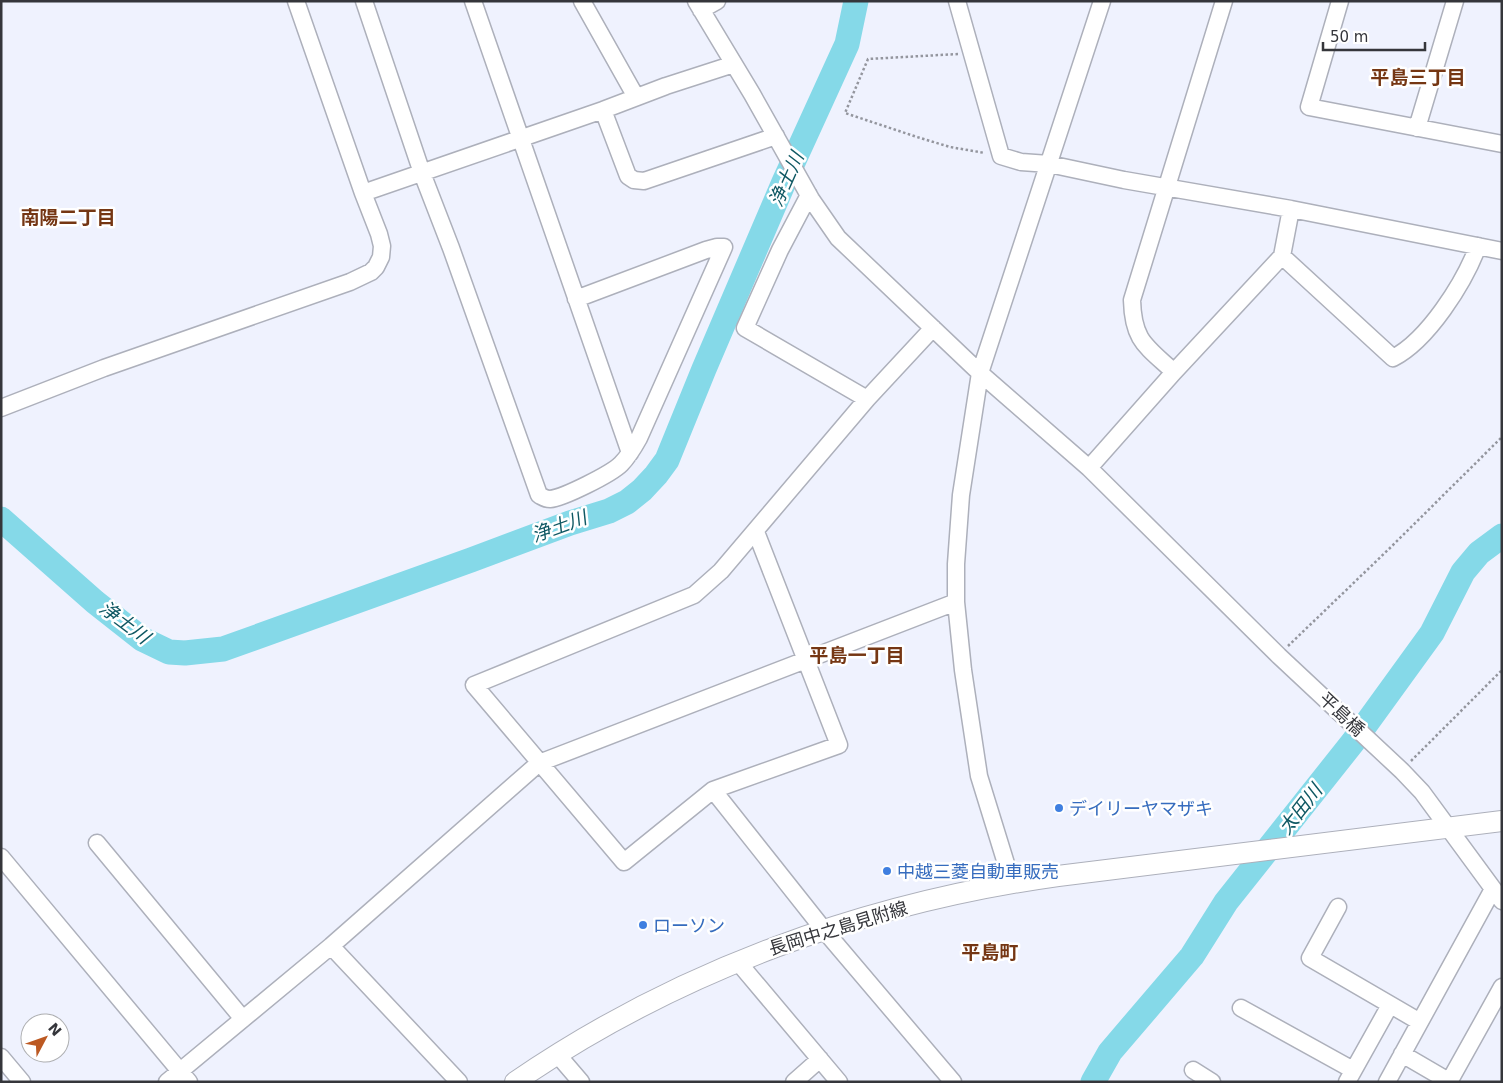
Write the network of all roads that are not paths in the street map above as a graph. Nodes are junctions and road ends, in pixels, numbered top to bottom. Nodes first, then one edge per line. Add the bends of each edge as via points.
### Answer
1 (296, 1) edge
2 (364, 1) edge
3 (472, 1) edge
4 (582, 1) edge
5 (717, 1) edge
6 (957, 1) edge
7 (1102, 1) edge
8 (1224, 1) edge
9 (1340, 1) edge
10 (1455, 1) edge
11 (698, 6) edge
12 (734, 64) junction
13 (636, 96) junction
14 (603, 110) junction
15 (1417, 128) junction
16 (520, 137) junction
17 (778, 140) junction
18 (1502, 144) edge
19 (1049, 164) junction
20 (422, 173) junction
21 (1166, 188) junction
22 (363, 193) junction
23 (809, 195) junction
24 (1291, 209) junction
25 (1478, 246) junction
26 (1502, 250) edge
27 (1282, 256) junction
28 (576, 298) junction
29 (933, 328) junction
30 (1174, 372) junction
31 (980, 373) junction
32 (867, 399) junction
33 (1, 408) edge
34 (630, 452) junction
35 (1089, 468) junction
36 (756, 532) junction
37 (956, 602) junction
38 (807, 660) junction
39 (539, 763) junction
40 (713, 790) junction
41 (1502, 821) edge
42 (1448, 828) junction
43 (97, 843) dead end
44 (1, 857) edge
45 (1012, 883) junction
46 (1497, 895) edge
47 (1338, 907) dead end
48 (824, 930) junction
49 (331, 946) junction
50 (738, 962) junction
51 (1502, 987) edge
52 (1390, 1005) junction
53 (1241, 1008) dead end
54 (243, 1019) junction
55 (1420, 1022) junction
56 (556, 1054) junction
57 (1402, 1054) junction
58 (820, 1059) junction
59 (4, 1067) edge
60 (1193, 1070) dead end
61 (1350, 1076) edge
62 (179, 1078) edge
63 (22, 1082) edge
64 (459, 1082) edge
65 (515, 1082) edge
66 (580, 1082) edge
67 (794, 1082) edge
68 (839, 1082) edge
69 (953, 1082) edge
70 (1212, 1082) edge
71 (1387, 1082) edge
72 (1450, 1082) edge

1 - 22 street
2 - 20 street
3 - 16 street
4 - 13 street
5 - 11 street
6 - 19 street via 1001,156 1020,162
7 - 19 street
8 - 21 street
9 - 15 street via 1309,108
10 - 15 street
11 - 12 street, 平島橋
12 - 13 street
12 - 17 street, 平島橋
13 - 14 street
14 - 16 street
14 - 17 street via 628,176 634,180 644,181
15 - 18 street
16 - 20 street
16 - 28 street
17 - 23 street, 平島橋
19 - 21 street
19 - 31 street
20 - 22 street
20 - 34 street via 539,495 547,499 556,498 585,485 620,465
21 - 24 street
21 - 30 street via 1132,300 1132,313 1138,335
22 - 33 street via 382,246 381,258 370,272
23 - 29 street, 平島橋 via 838,238
23 - 32 street via 745,328
24 - 25 street
24 - 27 street
25 - 26 street
25 - 27 street via 1461,282 1439,315 1405,352 1393,358
27 - 30 street
28 - 34 street
28 - 34 street via 706,250 724,247
29 - 31 street, 平島橋
29 - 32 street
30 - 35 street
31 - 35 street, 平島橋
31 - 37 street via 961,495
32 - 36 street
35 - 42 street, 平島橋 via 1399,768 1422,792
36 - 38 street
36 - 39 street via 694,595 474,685
37 - 38 street
37 - 45 street via 979,776
38 - 39 street
38 - 40 street via 839,745
39 - 40 street via 624,862
39 - 49 street
40 - 48 street
41 - 42 main road
42 - 45 main road, 長岡中之島見附線
42 - 46 street, 平島橋
43 - 54 street
44 - 62 street
45 - 48 main road, 長岡中之島見附線 via 941,897
46 - 55 street
47 - 52 street via 1310,958
48 - 50 main road, 長岡中之島見附線
48 - 69 street
49 - 54 street
49 - 64 street
50 - 56 main road, 長岡中之島見附線 via 640,1006
50 - 58 street
51 - 72 street
52 - 55 street
52 - 61 street
53 - 61 street
54 - 62 street
55 - 57 street
56 - 65 main road, 長岡中之島見附線
56 - 66 street
57 - 71 street
57 - 72 street
58 - 67 street
58 - 68 street
59 - 63 street
60 - 70 street

